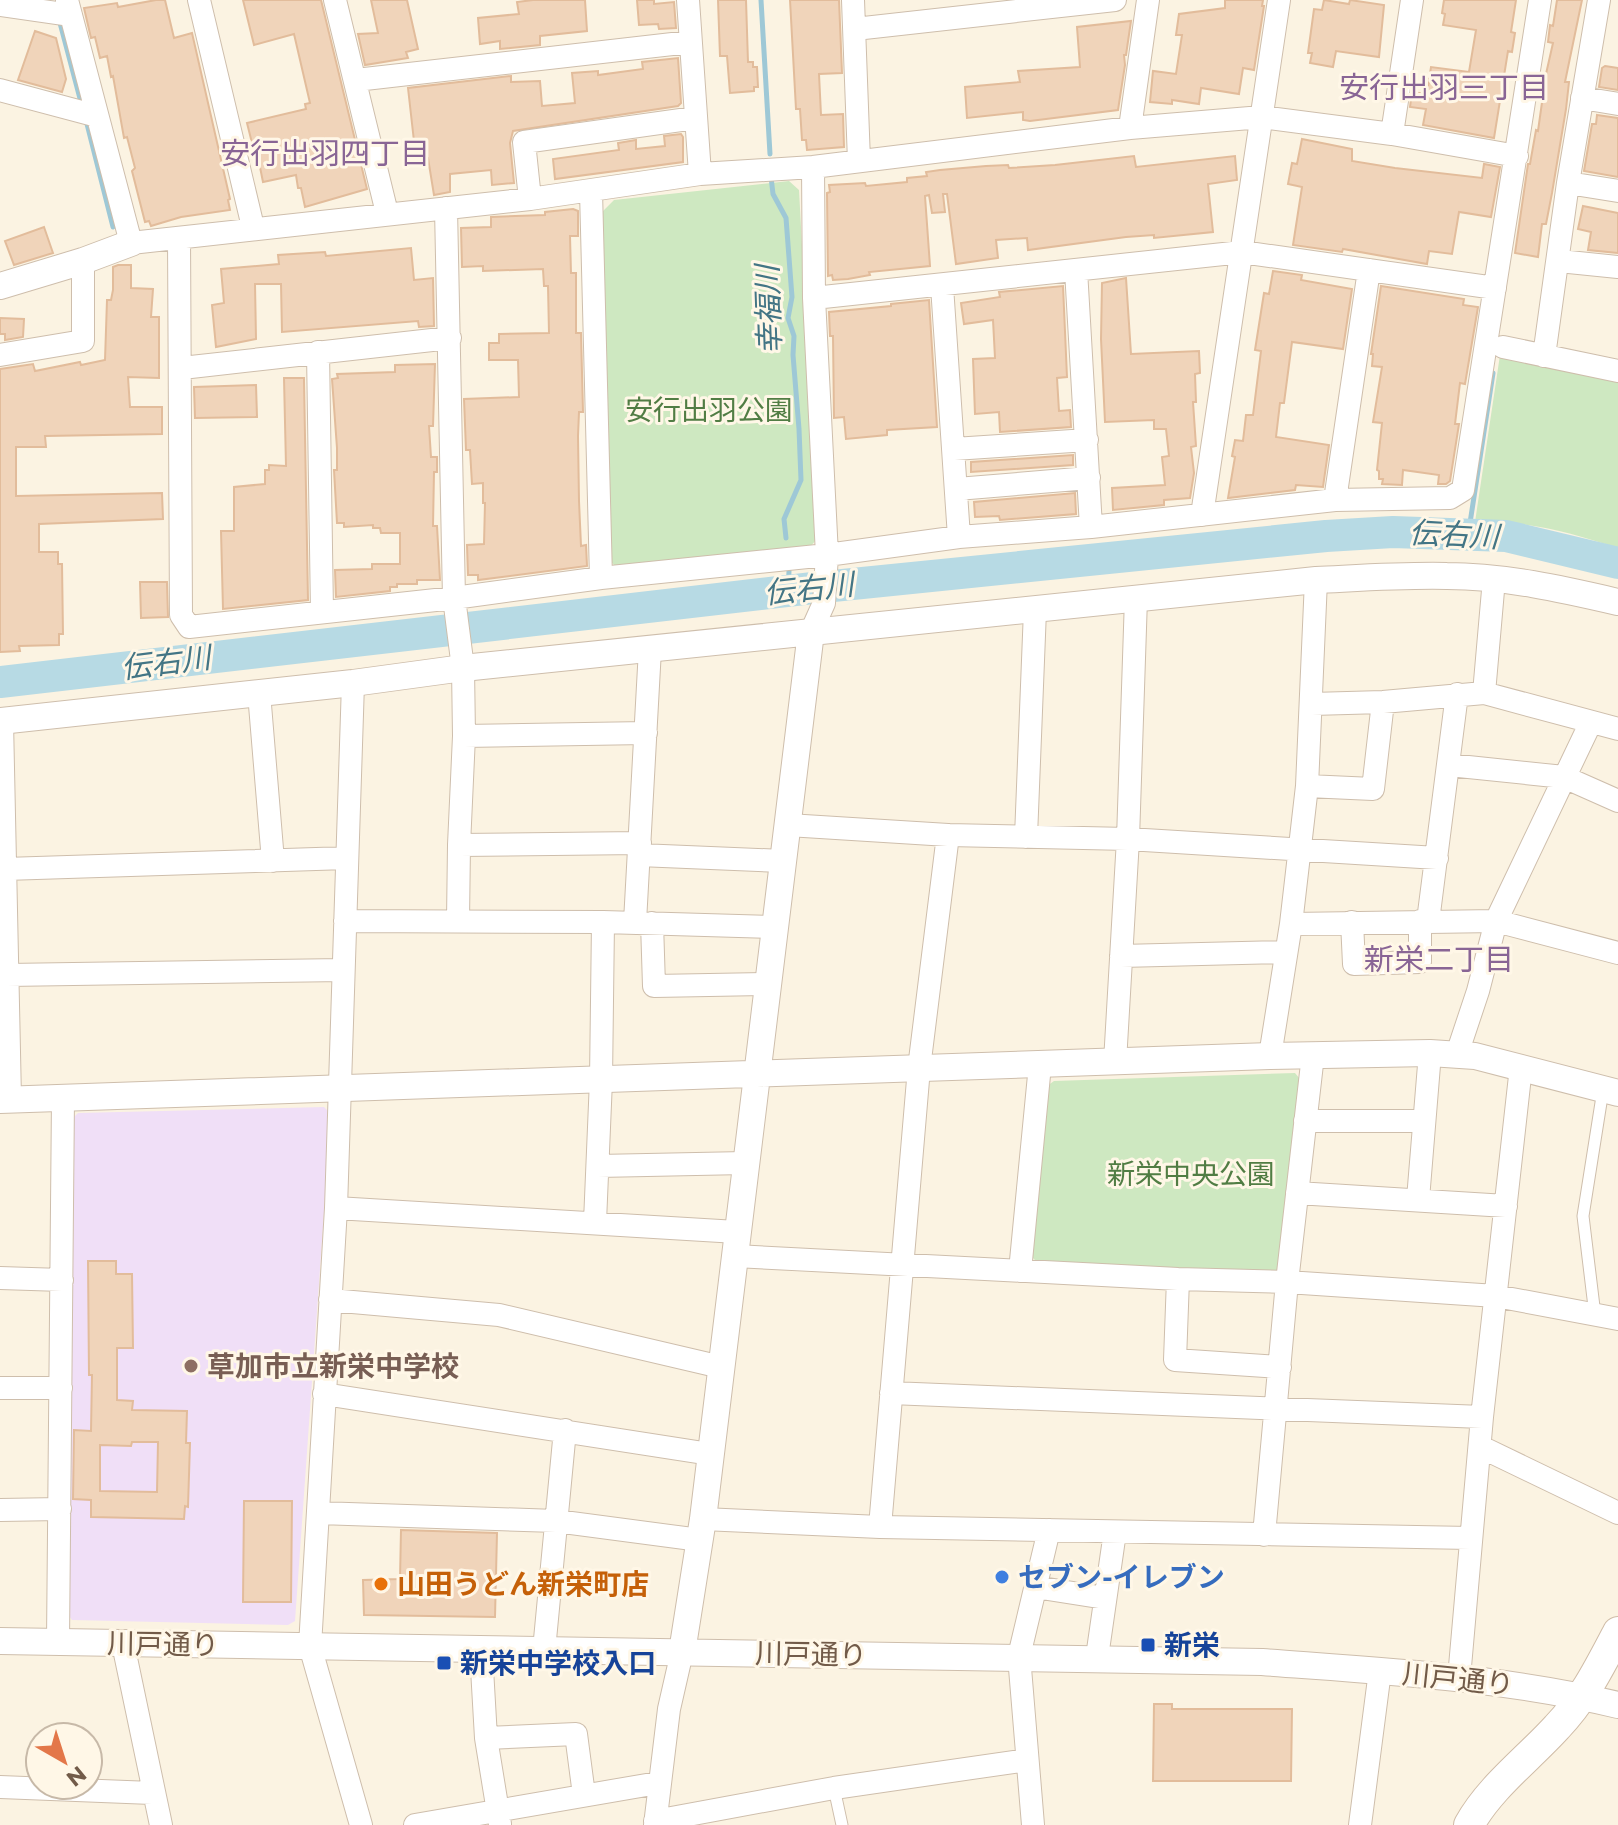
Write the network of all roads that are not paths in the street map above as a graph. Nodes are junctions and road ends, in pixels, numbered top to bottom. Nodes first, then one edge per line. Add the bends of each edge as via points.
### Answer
1 (199, 0) edge
2 (335, 0) edge
3 (688, 0) edge
4 (853, 0) edge
5 (1115, 0) edge
6 (1148, 0) edge
7 (1279, 0) edge
8 (1412, 0) edge
9 (1540, 0) edge
10 (0, 5) edge
11 (69, 7) edge
12 (1604, 10) edge
13 (855, 29) junction
14 (690, 42) junction
15 (356, 80) junction
16 (0, 90) edge
17 (1582, 98) junction
18 (1618, 104) edge
19 (97, 116) junction
20 (1262, 117) junction
21 (695, 118) junction
22 (1130, 128) junction
23 (1392, 134) junction
24 (1517, 156) junction
25 (859, 161) junction
26 (813, 167) junction
27 (700, 174) junction
28 (1568, 183) junction
29 (591, 191) junction
30 (1618, 191) edge
31 (530, 199) junction
32 (446, 208) junction
33 (387, 213) junction
34 (253, 227) junction
35 (179, 238) junction
36 (131, 243) junction
37 (1242, 252) junction
38 (83, 261) junction
39 (1559, 261) junction
40 (1618, 267) edge
41 (1076, 270) junction
42 (1369, 270) junction
43 (1, 282) edge
44 (942, 286) junction
45 (1495, 288) junction
46 (814, 298) junction
47 (450, 338) junction
48 (1503, 347) dead end
49 (318, 352) junction
50 (0, 355) edge
51 (1544, 356) junction
52 (182, 368) junction
53 (1618, 371) edge
54 (1087, 440) junction
55 (954, 449) junction
56 (1089, 478) junction
57 (957, 489) junction
58 (1335, 500) junction
59 (1202, 515) junction
60 (1091, 527) junction
61 (959, 537) junction
62 (827, 556) junction
63 (601, 578) junction
64 (1494, 579) junction
65 (1316, 580) junction
66 (454, 598) junction
67 (1136, 598) junction
68 (1618, 602) edge
69 (1035, 610) junction
70 (322, 612) junction
71 (811, 632) junction
72 (650, 649) junction
73 (463, 667) junction
74 (353, 683) junction
75 (259, 693) junction
76 (1484, 693) junction
77 (1457, 694) junction
78 (1383, 702) junction
79 (1312, 704) junction
80 (1, 721) edge
81 (1591, 722) junction
82 (1618, 729) edge
83 (646, 733) junction
84 (464, 736) junction
85 (1449, 765) junction
86 (1564, 777) junction
87 (1307, 786) junction
88 (1618, 801) edge
89 (788, 825) junction
90 (948, 835) junction
91 (1026, 837) junction
92 (1128, 839) junction
93 (459, 845) junction
94 (639, 849) junction
95 (1299, 849) junction
96 (347, 858) junction
97 (1437, 858) junction
98 (273, 861) junction
99 (783, 861) junction
100 (5, 869) junction
101 (458, 920) junction
102 (345, 921) junction
103 (1424, 921) junction
104 (1496, 921) junction
105 (603, 922) junction
106 (1352, 922) junction
107 (643, 923) junction
108 (1291, 924) junction
109 (774, 927) junction
110 (1286, 952) junction
111 (1618, 953) edge
112 (1121, 956) junction
113 (343, 970) junction
114 (7, 975) junction
115 (767, 984) junction
116 (1430, 1053) junction
117 (1457, 1054) junction
118 (1313, 1055) junction
119 (1270, 1056) junction
120 (1115, 1062) junction
121 (1040, 1065) junction
122 (1521, 1067) junction
123 (919, 1068) junction
124 (756, 1076) junction
125 (601, 1080) junction
126 (339, 1088) junction
127 (1611, 1091) edge
128 (63, 1098) junction
129 (5, 1099) edge
130 (1305, 1121) junction
131 (1424, 1121) junction
132 (745, 1163) junction
133 (598, 1166) junction
134 (1297, 1193) junction
135 (1418, 1199) junction
136 (1506, 1206) junction
137 (336, 1208) junction
138 (595, 1222) junction
139 (736, 1244) junction
140 (902, 1266) junction
141 (1020, 1271) junction
142 (0, 1278) edge
143 (1178, 1279) junction
144 (62, 1280) junction
145 (1287, 1282) junction
146 (1496, 1296) junction
147 (330, 1300) junction
148 (1595, 1315) junction
149 (1618, 1319) edge
150 (721, 1367) junction
151 (1280, 1367) junction
152 (0, 1388) edge
153 (61, 1388) junction
154 (891, 1393) junction
155 (324, 1394) junction
156 (1276, 1408) junction
157 (1482, 1417) junction
158 (565, 1430) junction
159 (1481, 1447) junction
160 (710, 1454) junction
161 (60, 1509) junction
162 (0, 1510) edge
163 (319, 1513) junction
164 (1618, 1513) edge
165 (556, 1521) junction
166 (880, 1527) junction
167 (701, 1529) junction
168 (1049, 1530) junction
169 (1115, 1532) junction
170 (1264, 1535) junction
171 (1470, 1538) junction
172 (1035, 1587) junction
173 (1105, 1598) junction
174 (1618, 1632) edge
175 (0, 1641) edge
176 (58, 1642) junction
177 (123, 1644) junction
178 (310, 1646) junction
179 (544, 1650) junction
180 (481, 1651) junction
181 (682, 1652) junction
182 (1019, 1656) junction
183 (1097, 1657) junction
184 (1380, 1671) junction
185 (1459, 1678) junction
186 (1583, 1696) junction
187 (1618, 1705) edge
188 (486, 1738) junction
189 (1027, 1760) junction
190 (658, 1783) junction
191 (0, 1787) edge
192 (834, 1788) junction
193 (152, 1793) junction
194 (584, 1795) junction
195 (499, 1818) edge
196 (655, 1823) edge
197 (161, 1825) edge
198 (361, 1825) edge
199 (415, 1825) edge
200 (842, 1825) edge
201 (1033, 1825) edge
202 (1360, 1825) edge
203 (1469, 1825) edge

1 - 34 street
2 - 15 street
3 - 14 street
4 - 13 street
5 - 13 street
6 - 22 street
7 - 20 street
8 - 23 street
9 - 24 street
10 - 11 street
11 - 19 street
12 - 17 street
13 - 25 street
14 - 15 street
14 - 21 street
15 - 33 street
16 - 19 street
17 - 18 street
17 - 28 street
19 - 36 street
20 - 22 street
20 - 23 street
20 - 37 street
21 - 27 street
21 - 31 street via 524,142
22 - 25 street
23 - 24 street
24 - 45 street
25 - 26 street
26 - 27 street
26 - 46 street
27 - 29 street
28 - 30 street
28 - 39 street
29 - 31 street
29 - 63 street
31 - 32 street
32 - 33 street
32 - 47 street
33 - 34 street
34 - 35 street
35 - 36 street
35 - 52 street
36 - 38 street
37 - 41 street
37 - 42 street
37 - 59 street
38 - 43 street
38 - 50 street via 83,341
39 - 40 street
39 - 51 street
41 - 44 street
41 - 54 street
42 - 45 street
42 - 58 street
44 - 46 street
44 - 55 street
45 - 58 street via 1463,490 1450,498
46 - 62 street
47 - 49 street
47 - 66 street
48 - 51 street
49 - 52 street
49 - 70 street
51 - 53 street
52 - 70 street via 181,615 189,627
54 - 55 street
54 - 56 street
55 - 57 street
56 - 57 street
56 - 60 street
57 - 61 street
58 - 59 street
59 - 60 street
60 - 61 street
61 - 62 street
62 - 63 street
62 - 71 street via 824,603
63 - 66 street
64 - 65 street
64 - 68 street
64 - 76 street
65 - 67 street
65 - 79 street
66 - 70 street
66 - 73 street
67 - 69 street
67 - 92 street
69 - 71 street
69 - 91 street
71 - 72 street
71 - 89 street
72 - 73 street
72 - 83 street
73 - 74 street
73 - 84 street
74 - 75 street
74 - 96 street
75 - 80 street
75 - 98 street
76 - 77 street
76 - 81 street
77 - 78 street
77 - 85 street
78 - 79 street
78 - 87 street via 1373,789
79 - 87 street
80 - 100 street
81 - 82 street
81 - 86 street
83 - 84 street
83 - 94 street
84 - 93 street
85 - 86 street
85 - 97 street
86 - 88 street
86 - 104 street
87 - 95 street
89 - 90 street
89 - 99 street
90 - 91 street
90 - 123 street
91 - 92 street
92 - 95 street
92 - 112 street
93 - 94 street
93 - 101 street
94 - 99 street
94 - 107 street
95 - 97 street
95 - 108 street
96 - 98 street
96 - 102 street
97 - 103 street
98 - 100 street
99 - 109 street
100 - 114 street
101 - 102 street
101 - 105 street
102 - 113 street
103 - 104 street
103 - 106 street
103 - 106 street via 1420,962 1354,964
104 - 111 street
104 - 117 street
105 - 107 street
105 - 125 street
106 - 108 street
107 - 109 street
107 - 115 street via 654,986
108 - 110 street
109 - 115 street
110 - 112 street
110 - 119 street
112 - 120 street
113 - 114 street
113 - 126 street
114 - 129 street
115 - 124 street
116 - 117 street
116 - 118 street
116 - 131 street
117 - 122 street
118 - 119 street
118 - 130 street
119 - 120 street
120 - 121 street
121 - 123 street
121 - 141 street
122 - 127 street
122 - 136 street
123 - 124 street
123 - 140 street
124 - 125 street
124 - 132 street
125 - 126 street
125 - 133 street
126 - 128 street
126 - 137 street
127 - 148 lane via 1583,1216
128 - 129 street
128 - 144 street
130 - 131 street
130 - 134 street
131 - 135 street
132 - 133 street
132 - 139 street
133 - 138 street
134 - 135 street
134 - 145 street
135 - 136 street
136 - 146 street
137 - 138 street
137 - 147 street
138 - 139 street
139 - 140 street
139 - 150 street
140 - 141 street
140 - 154 street
141 - 143 street
142 - 144 street
143 - 145 street
143 - 151 street via 1175,1360
144 - 153 street
145 - 146 street
145 - 151 street
146 - 148 street
146 - 157 street
147 - 150 street via 499,1315
147 - 155 street
148 - 149 street
150 - 160 street
151 - 156 street
152 - 153 street
153 - 161 street
154 - 156 street
154 - 166 street
155 - 158 street
155 - 163 street
156 - 157 street
156 - 170 street
157 - 159 street
158 - 160 street
158 - 165 street
159 - 164 street
159 - 171 street
160 - 167 street
161 - 162 street
161 - 176 street
163 - 165 street
163 - 178 street
165 - 167 street
165 - 179 street
166 - 167 street
166 - 168 street
167 - 181 street
168 - 169 street
168 - 172 street
169 - 170 street
169 - 173 street
170 - 171 street
171 - 185 street
172 - 173 street
172 - 182 street
173 - 183 street
174 - 186 main road
175 - 176 street, 川戸通り
176 - 177 street, 川戸通り
177 - 178 street, 川戸通り
177 - 193 street
178 - 180 street, 川戸通り
178 - 198 street
179 - 180 street, 川戸通り
179 - 181 street, 川戸通り
180 - 188 street
181 - 182 street, 川戸通り
181 - 190 street
182 - 183 street, 川戸通り
182 - 189 street
183 - 184 street, 川戸通り
184 - 185 street, 川戸通り
184 - 202 street
185 - 186 street, 川戸通り
186 - 187 street, 川戸通り
186 - 203 main road via 1491,1794
188 - 194 street via 576,1734
188 - 195 street
189 - 192 street
189 - 201 street
190 - 194 street
190 - 196 street
191 - 193 street
192 - 196 street
192 - 200 lane
193 - 197 street
194 - 195 street
195 - 199 street

